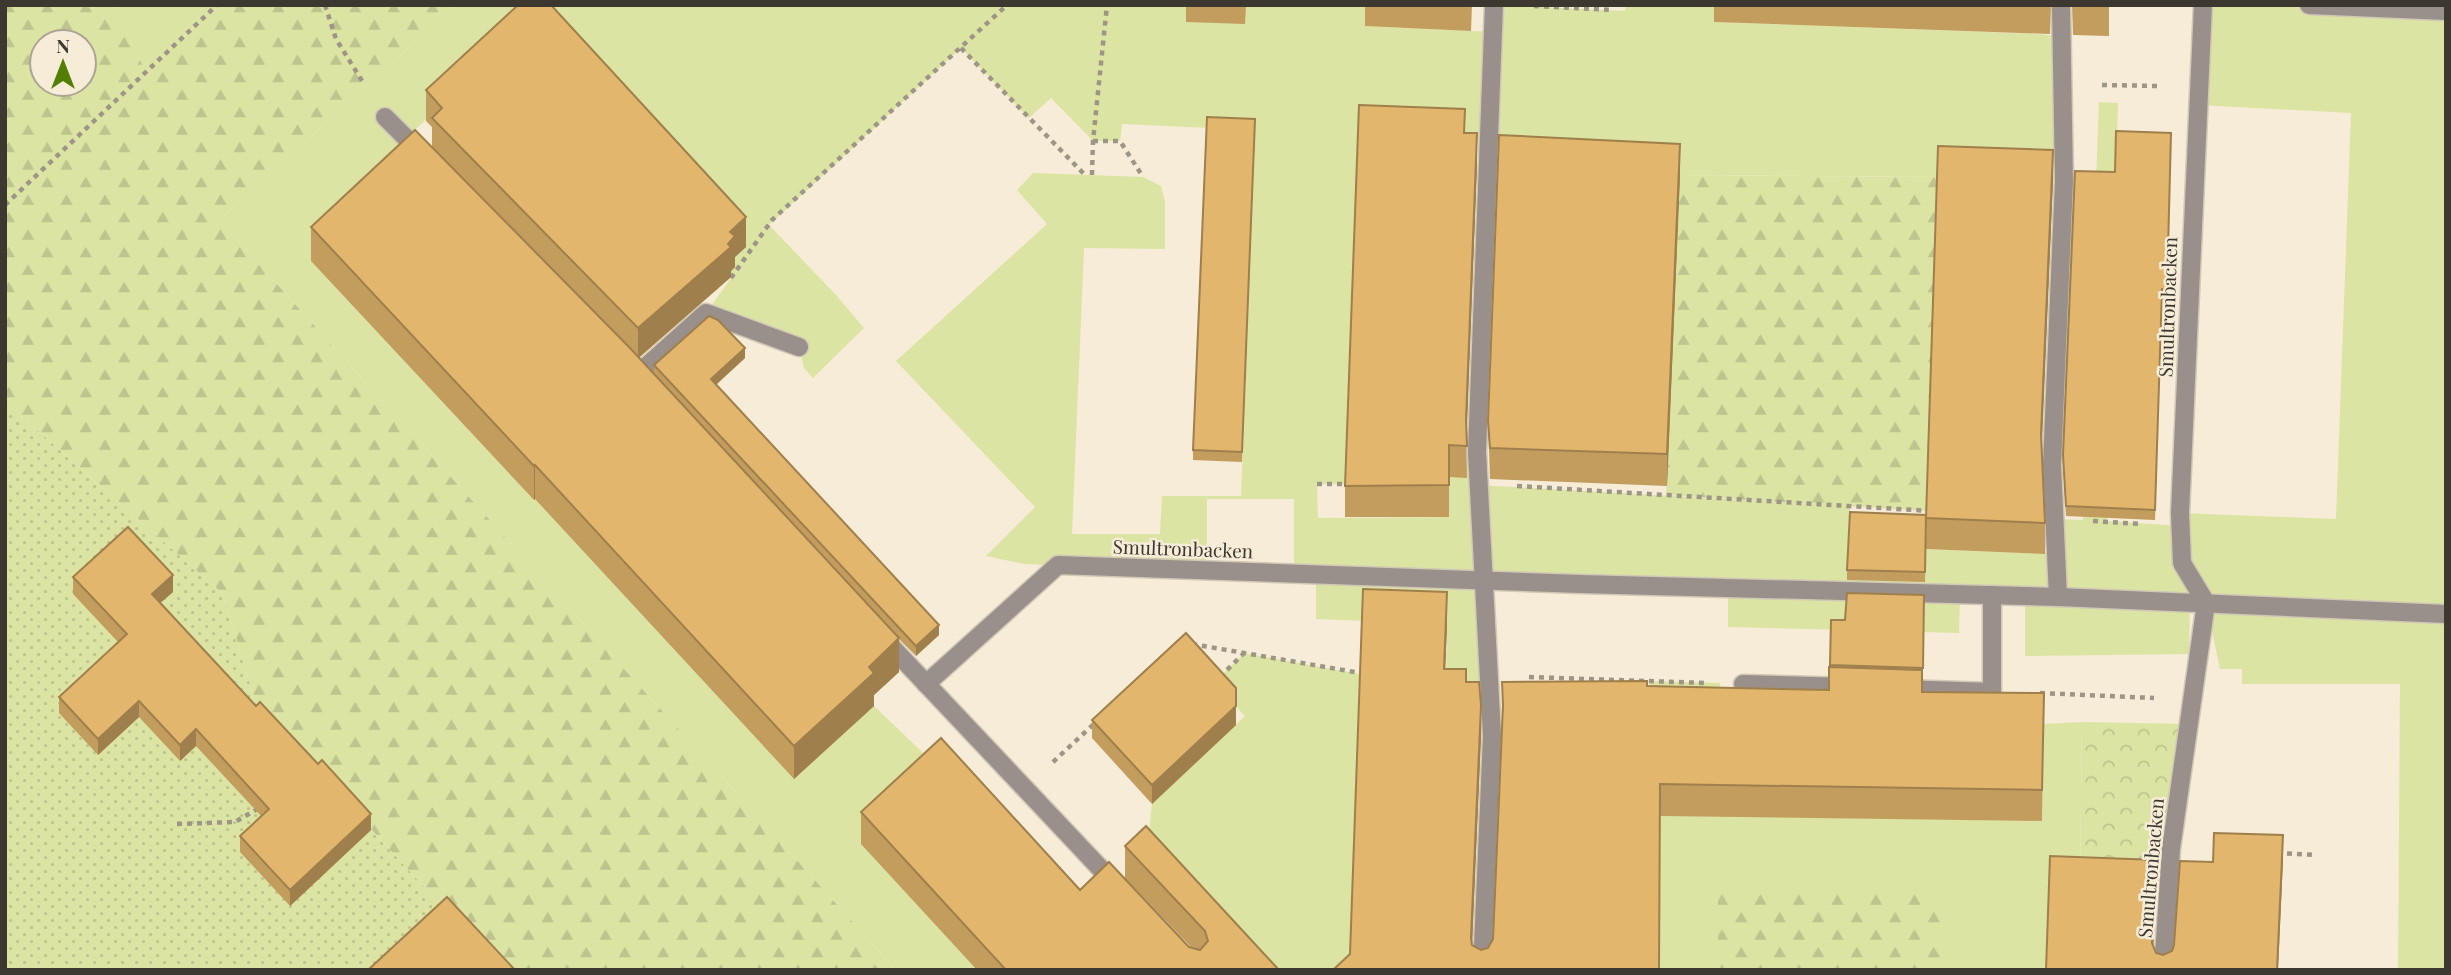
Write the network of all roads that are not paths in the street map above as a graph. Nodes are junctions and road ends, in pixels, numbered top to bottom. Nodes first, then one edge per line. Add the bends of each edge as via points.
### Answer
1 (1494, 5) edge
2 (2061, 5) edge
3 (2203, 5) edge
4 (2309, 5) edge
5 (2446, 11) edge
6 (385, 117) road end
7 (434, 166) edge
8 (799, 347) dead end
9 (638, 374) edge
10 (1484, 580) junction
11 (1992, 594) junction
12 (2058, 597) junction
13 (2206, 603) junction
14 (2446, 614) edge
15 (871, 625) edge
16 (926, 684) junction
17 (1743, 684) road end
18 (1133, 902) edge
19 (1482, 970) edge
20 (2163, 970) edge

1 - 10 street via 1478,485
2 - 12 street via 2064,181 2052,465
3 - 13 street, Smultronbacken via 2181,526 2182,564
4 - 5 street
6 - 7 street
8 - 9 street via 706,313
10 - 11 street, Smultronbacken
10 - 16 street, Smultronbacken via 1058,565
10 - 19 street via 1492,736
11 - 12 street, Smultronbacken
11 - 17 street via 1992,692
12 - 13 street, Smultronbacken
13 - 14 street, Smultronbacken
13 - 20 street, Smultronbacken via 2171,849
15 - 16 street
16 - 18 street

